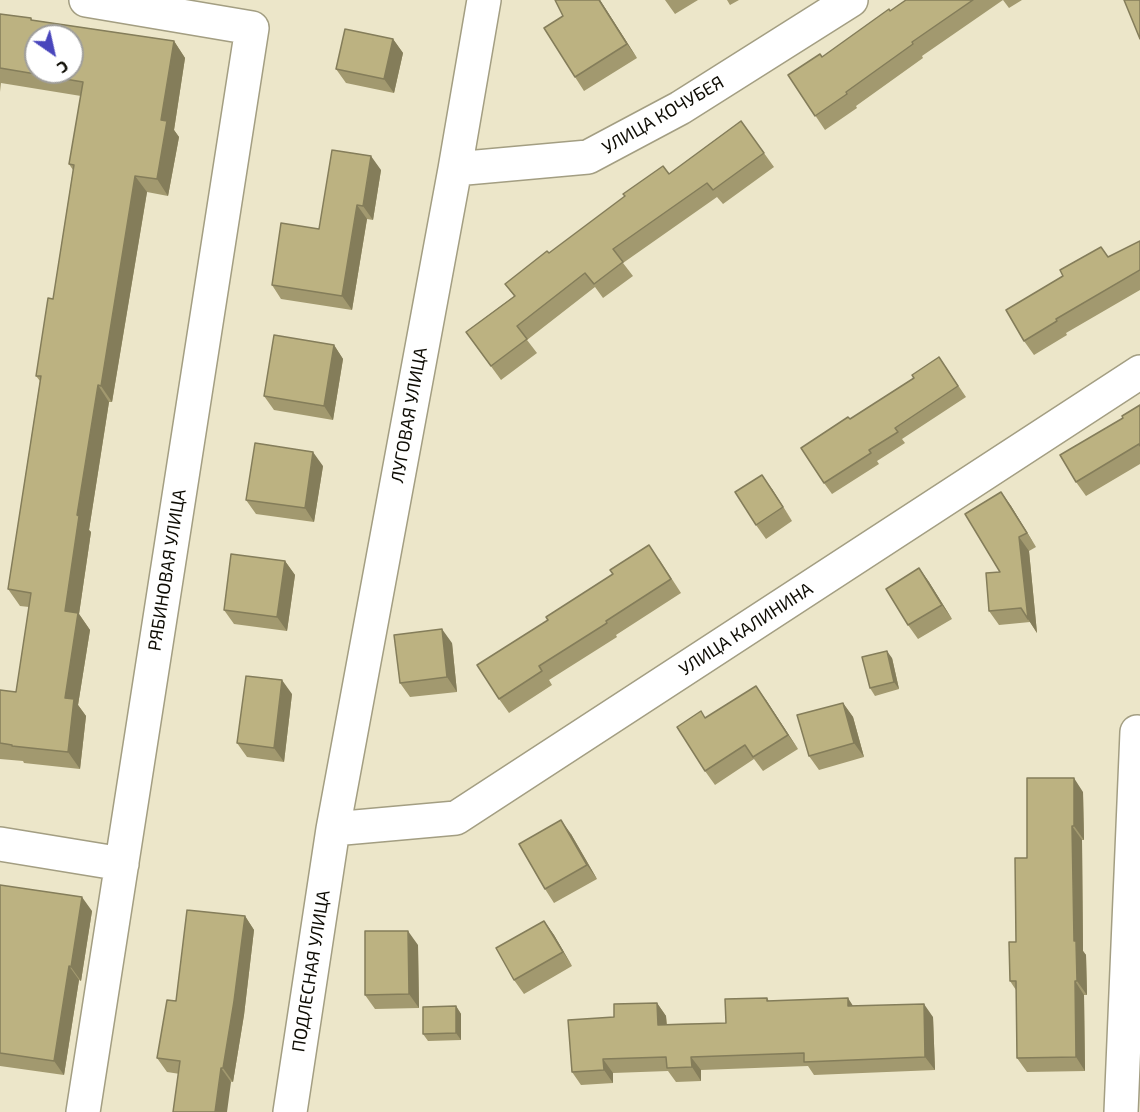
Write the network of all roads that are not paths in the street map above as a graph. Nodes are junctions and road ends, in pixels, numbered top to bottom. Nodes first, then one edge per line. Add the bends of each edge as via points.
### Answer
1 (86, 0) edge
2 (484, 0) edge
3 (850, 0) edge
4 (454, 170) junction
5 (1140, 372) edge
6 (1137, 732) dead end
7 (333, 829) junction
8 (0, 844) edge
9 (122, 864) junction
10 (83, 1112) edge
11 (290, 1112) edge
12 (1121, 1112) edge

1 - 9 street, РЯБИНОВАЯ УЛИЦА via 252,28
2 - 4 street, ЛУГОВАЯ УЛИЦА
3 - 4 street, УЛИЦА КОЧУБЕЯ via 680,108 588,157
4 - 7 street, ЛУГОВАЯ УЛИЦА
5 - 7 street, УЛИЦА КАЛИНИНА via 456,818
6 - 12 street
7 - 11 street, ПОДЛЕСНАЯ УЛИЦА
8 - 9 street
9 - 10 street, РЯБИНОВАЯ УЛИЦА

